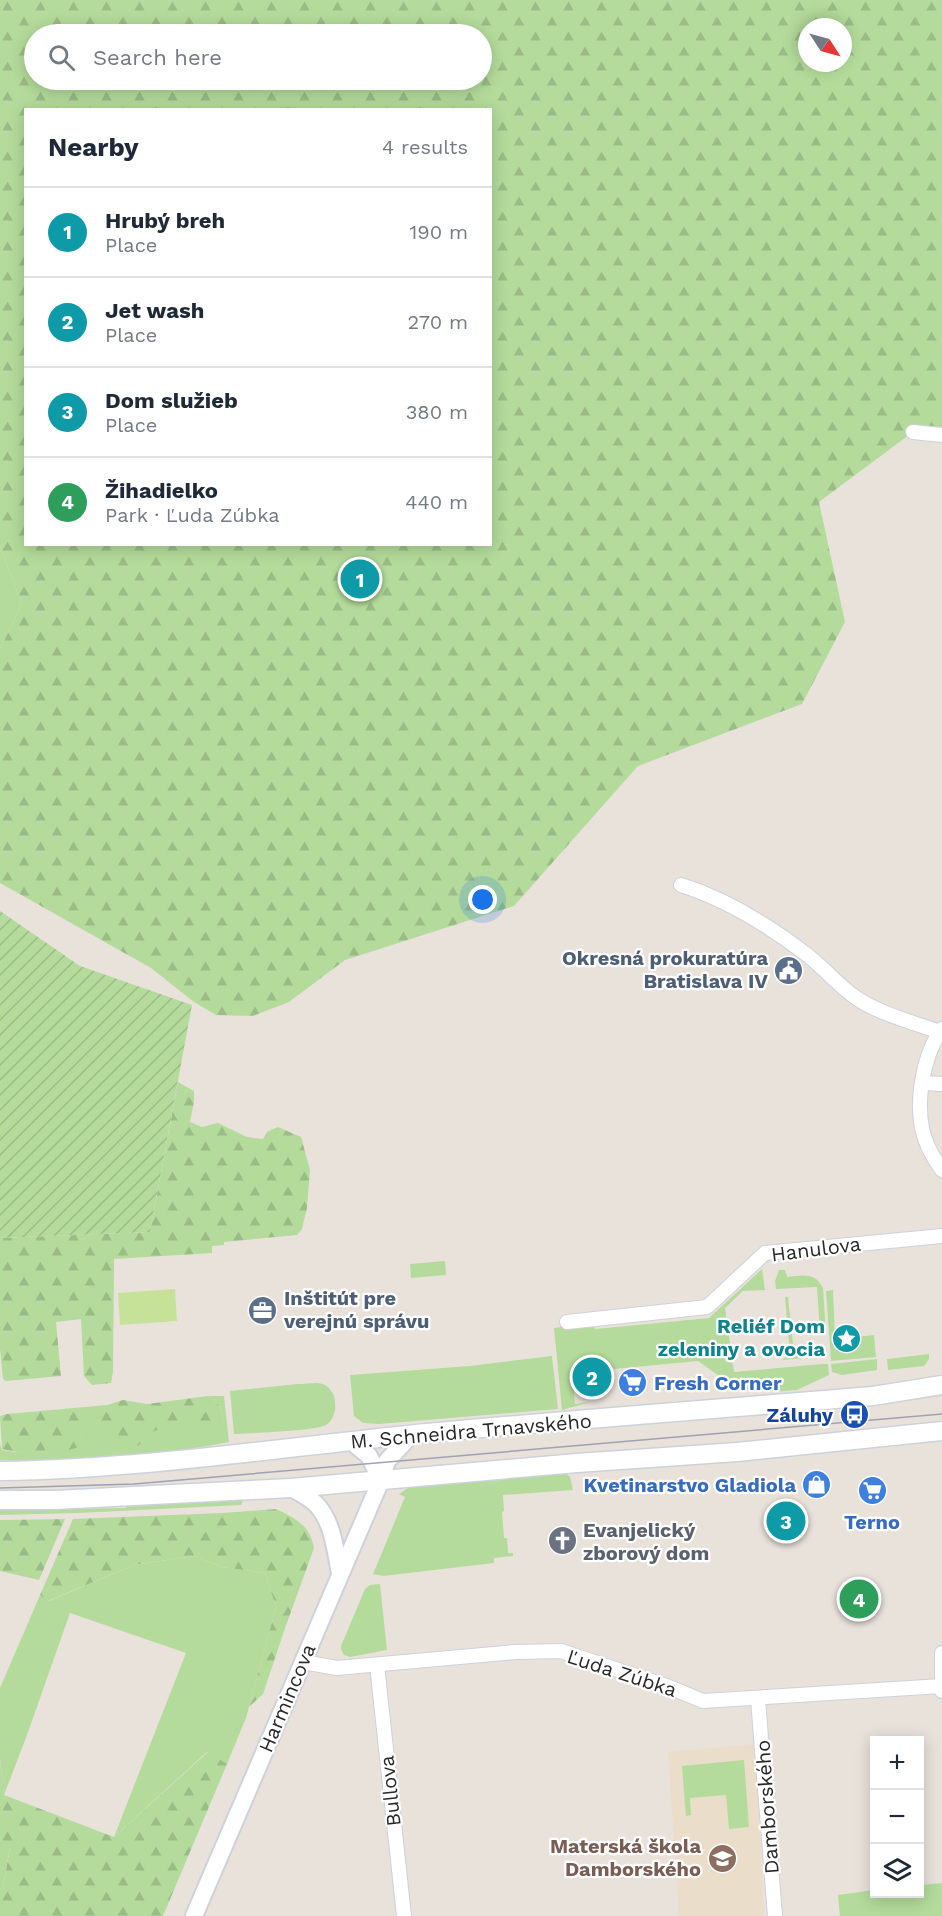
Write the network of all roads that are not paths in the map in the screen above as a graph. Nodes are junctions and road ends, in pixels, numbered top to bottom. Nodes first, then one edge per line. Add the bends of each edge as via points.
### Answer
1 (913, 432) dead end
2 (942, 435) edge
3 (681, 885) dead end
4 (941, 1030) edge
5 (923, 1083) junction
6 (942, 1084) edge
7 (942, 1170) edge
8 (942, 1236) edge
9 (567, 1322) dead end
10 (942, 1385) edge
11 (942, 1431) edge
12 (411, 1435) junction
13 (351, 1441) junction
14 (0, 1471) edge
15 (381, 1480) junction
16 (291, 1488) junction
17 (0, 1500) edge
18 (340, 1573) junction
19 (942, 1653) edge
20 (303, 1662) junction
21 (377, 1665) junction
22 (942, 1686) edge
23 (942, 1691) edge
24 (758, 1699) junction
25 (194, 1916) edge
26 (404, 1916) edge
27 (775, 1916) edge

1 - 2 street
3 - 4 street via 728,903 784,939 851,995
4 - 5 street via 929,1050
5 - 6 street
5 - 7 street via 922,1127
8 - 9 street, Hanulova via 765,1252 707,1307
10 - 12 main road, M. Schneidra Trnavského via 873,1396
11 - 15 main road, M. Schneidra Trnavského via 737,1452
12 - 13 main road, M. Schneidra Trnavského
12 - 15 street, Harmincova via 387,1461
13 - 14 main road, M. Schneidra Trnavského via 159,1463
13 - 15 street via 369,1456
15 - 16 main road, M. Schneidra Trnavského
15 - 18 street, Harmincova
16 - 17 main road, M. Schneidra Trnavského
16 - 18 street via 313,1501 323,1513 332,1533
18 - 20 street, Harmincova
19 - 22 street
20 - 21 street, Ľuda Zúbka via 337,1668
20 - 25 street, Harmincova
21 - 24 street, Ľuda Zúbka via 515,1652 561,1652 703,1701
21 - 26 street, Bullova
22 - 23 street
22 - 24 street, Ľuda Zúbka
24 - 27 street, Damborského

